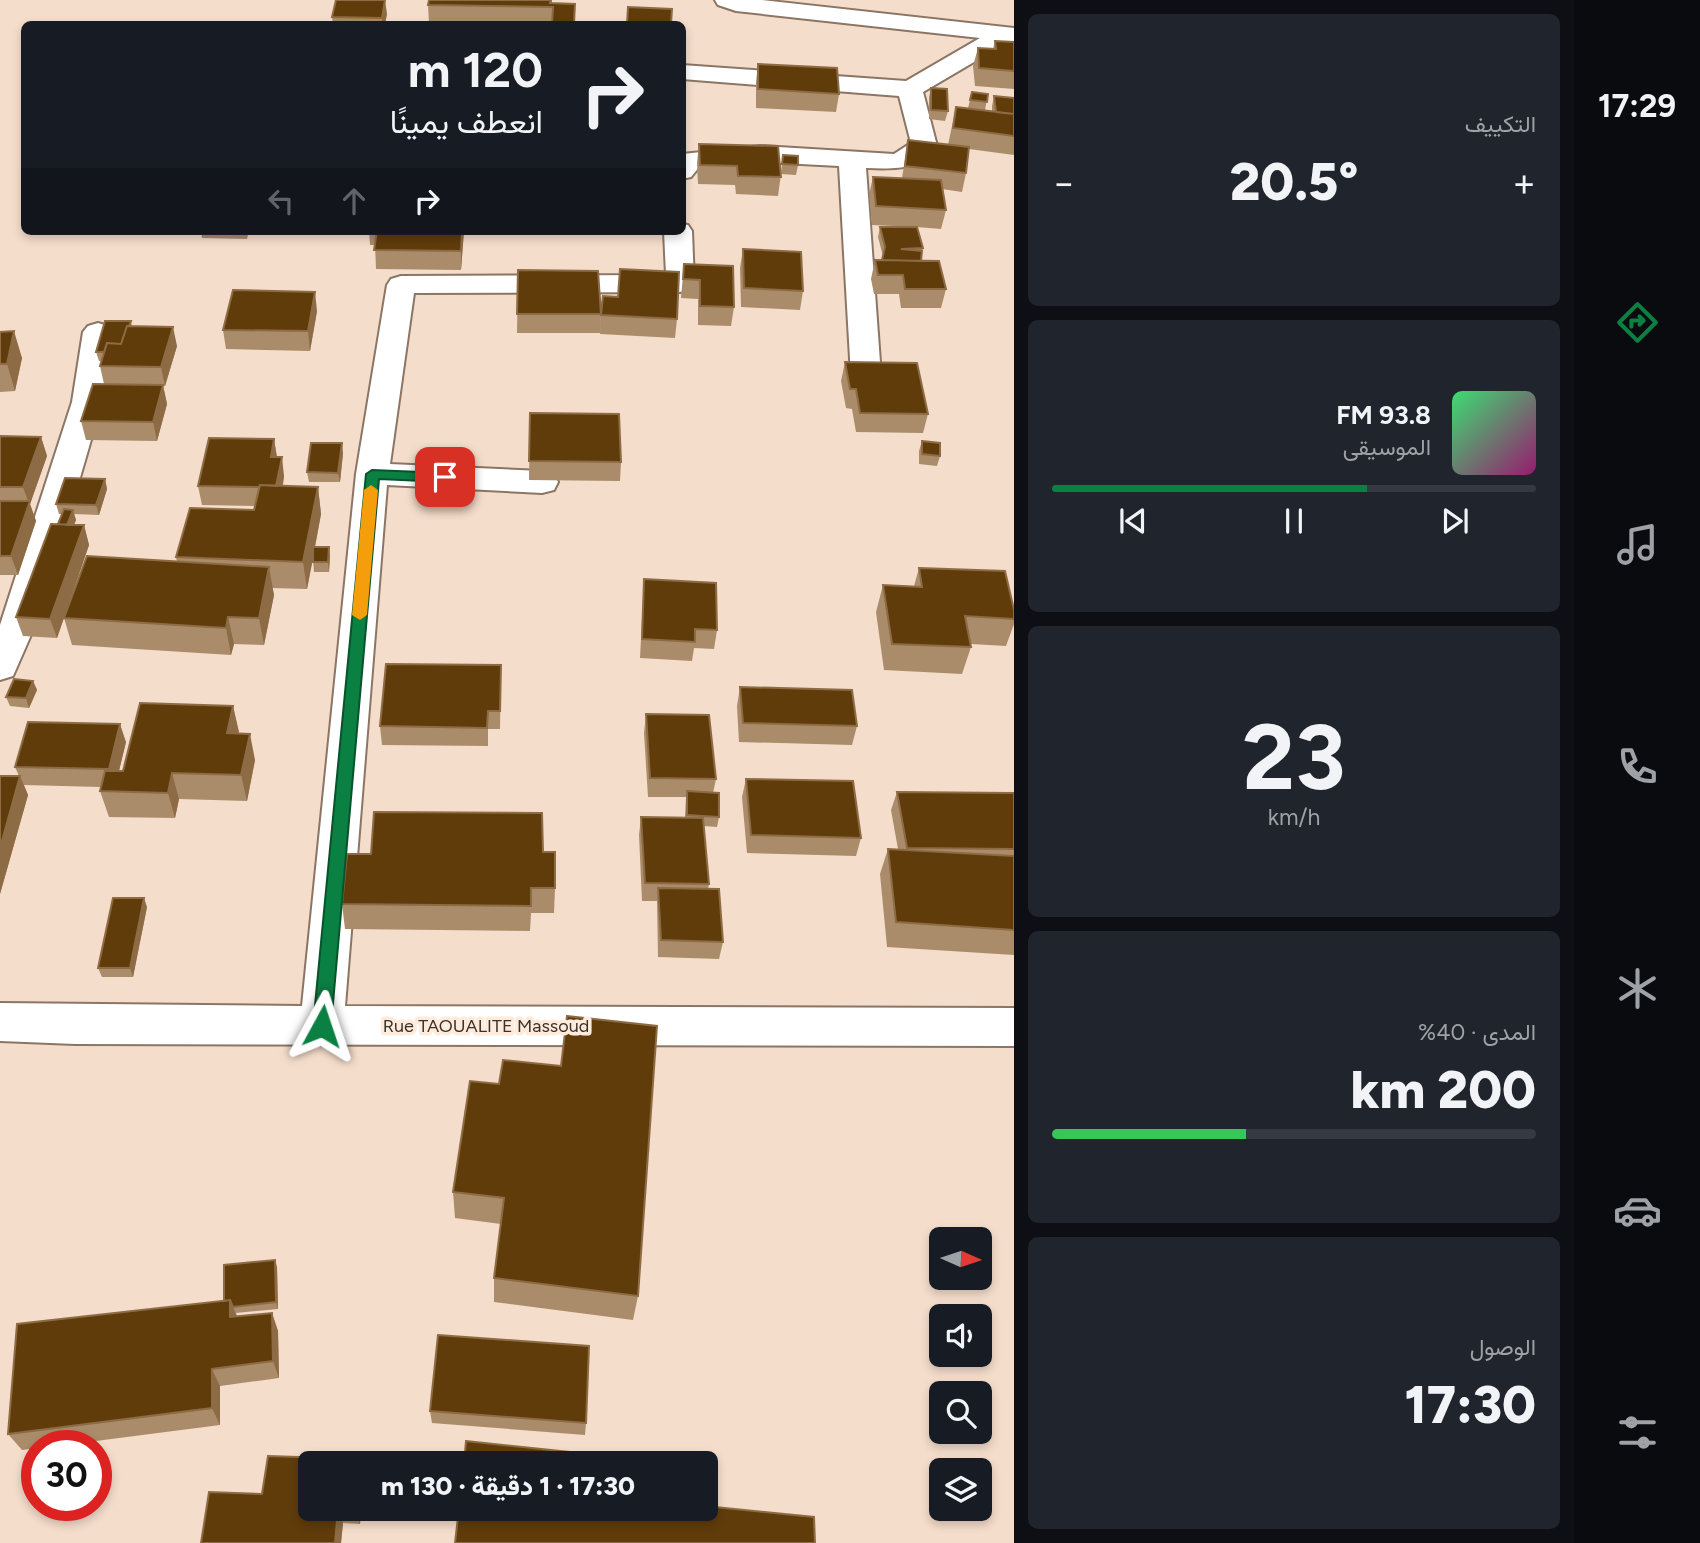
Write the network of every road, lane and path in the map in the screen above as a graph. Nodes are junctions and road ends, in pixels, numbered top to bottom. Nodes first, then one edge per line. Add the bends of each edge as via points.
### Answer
1 (726, 0) edge
2 (1009, 35) edge
3 (686, 72) edge
4 (910, 89) junction
5 (852, 160) junction
6 (686, 167) edge
7 (678, 235) edge
8 (98, 331) dead end
9 (866, 376) edge
10 (372, 474) junction
11 (542, 482) edge
12 (0, 667) edge
13 (0, 1022) edge
14 (322, 1026) junction
15 (1014, 1027) edge

1 - 2 street
2 - 4 street
3 - 4 street
4 - 5 street via 923,146 899,162
5 - 6 street via 760,155 692,159
5 - 9 street
7 - 10 street via 680,283 401,285
8 - 12 street via 87,401 23,612
10 - 11 street
10 - 14 street
13 - 14 street, Rue TAOUALITE Massoud
14 - 15 street, Rue TAOUALITE Massoud

